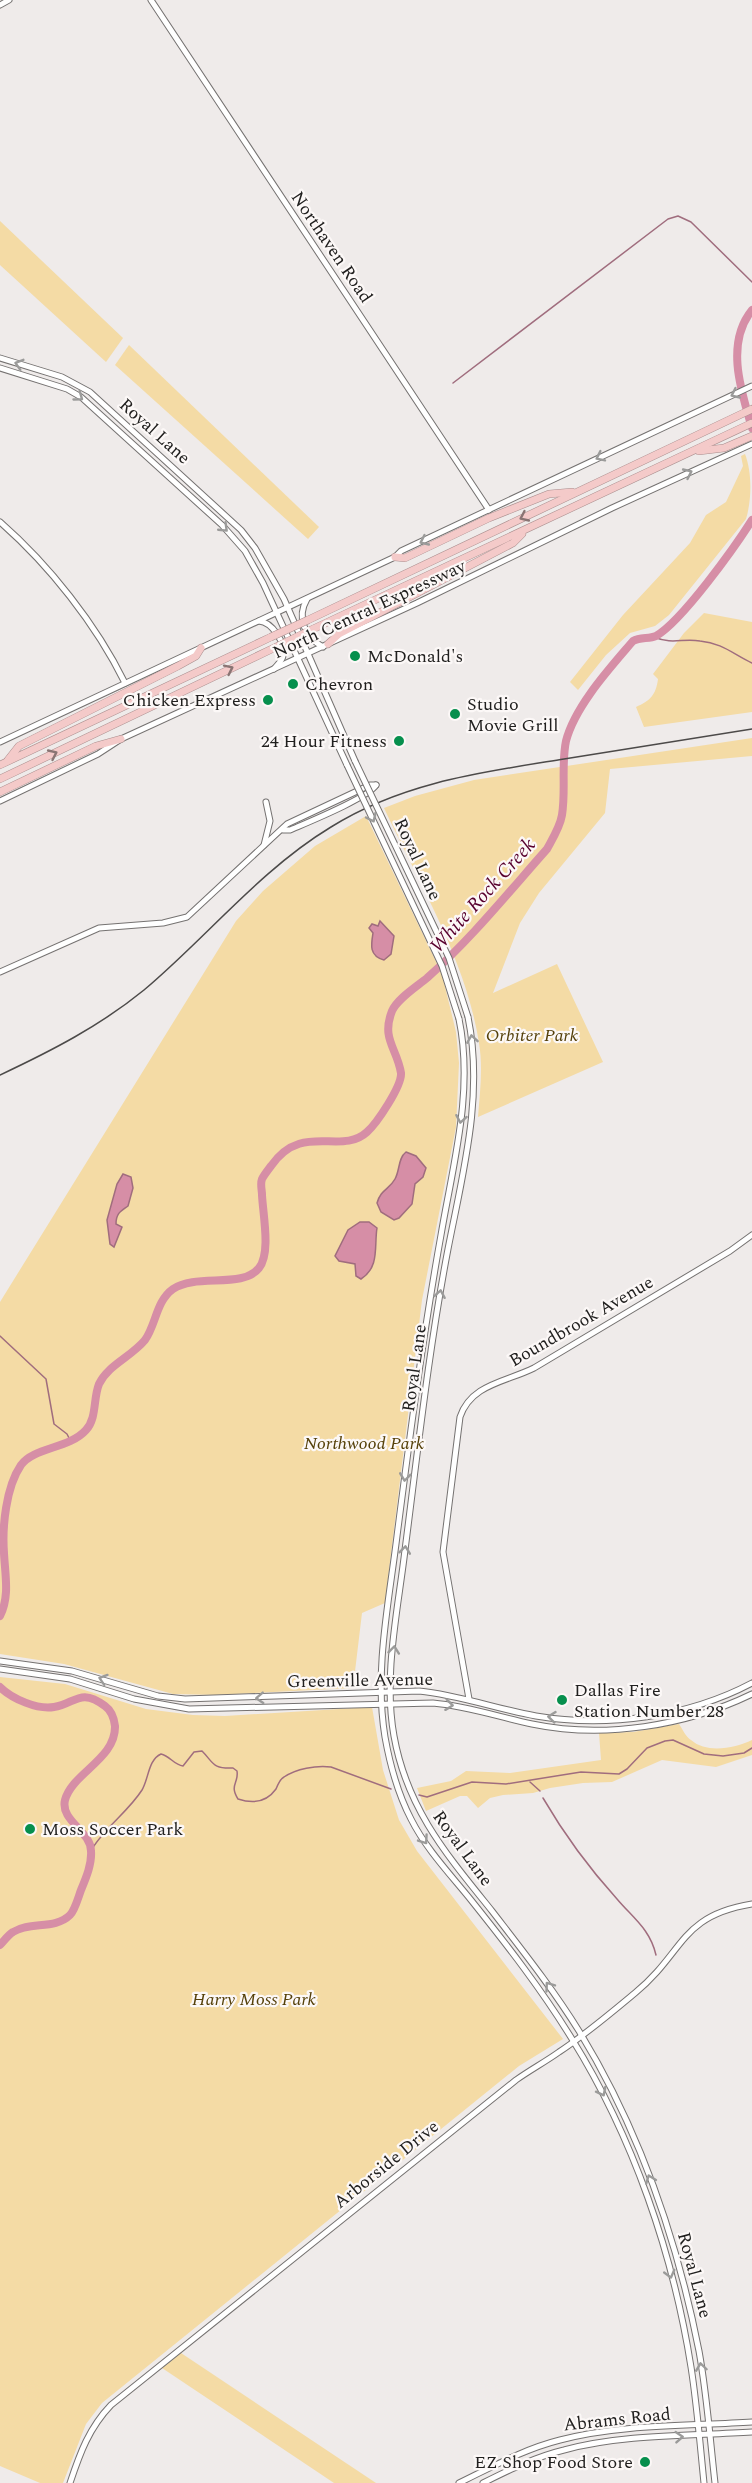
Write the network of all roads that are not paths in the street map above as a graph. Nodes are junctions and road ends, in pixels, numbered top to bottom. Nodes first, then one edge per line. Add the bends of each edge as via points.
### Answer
1 (9, 0) edge
2 (151, 0) edge
3 (0, 5) edge
4 (0, 358) edge
5 (0, 368) edge
6 (752, 386) edge
7 (752, 409) edge
8 (752, 423) edge
9 (752, 436) edge
10 (752, 444) edge
11 (154, 450) junction
12 (690, 452) junction
13 (148, 458) junction
14 (577, 492) junction
15 (215, 505) junction
16 (489, 510) junction
17 (208, 513) junction
18 (0, 522) edge
19 (526, 531) junction
20 (395, 557) junction
21 (308, 598) junction
22 (288, 607) junction
23 (275, 613) junction
24 (258, 621) junction
25 (326, 645) junction
26 (201, 648) junction
27 (308, 654) junction
28 (297, 659) junction
29 (273, 670) junction
30 (125, 682) junction
31 (121, 739) junction
32 (0, 742) edge
33 (4, 763) edge
34 (0, 778) edge
35 (0, 792) edge
36 (0, 801) edge
37 (266, 802) dead end
38 (283, 830) junction
39 (264, 847) junction
40 (0, 972) edge
41 (465, 1087) junction
42 (474, 1088) junction
43 (752, 1235) edge
44 (0, 1660) edge
45 (0, 1669) edge
46 (752, 1683) edge
47 (382, 1692) junction
48 (391, 1692) junction
49 (752, 1694) edge
50 (287, 1696) junction
51 (469, 1699) junction
52 (382, 1702) junction
53 (391, 1702) junction
54 (287, 1707) junction
55 (534, 1715) junction
56 (627, 1718) junction
57 (580, 1720) junction
58 (532, 1724) junction
59 (628, 1727) junction
60 (579, 1729) junction
61 (408, 1785) junction
62 (398, 1788) junction
63 (752, 1904) edge
64 (581, 2035) junction
65 (574, 2041) junction
66 (752, 2422) edge
67 (708, 2425) junction
68 (698, 2426) junction
69 (752, 2432) edge
70 (699, 2435) junction
71 (709, 2435) junction
72 (70, 2483) edge
73 (459, 2483) edge
74 (483, 2483) edge
75 (704, 2483) edge
76 (715, 2483) edge

1 - 3 main road
2 - 16 main road, Northaven Road
11 -> 4 main road, Royal Lane via 82,388 50,373
5 -> 13 main road, Royal Lane via 78,395
6 -> 16 main road, North Central Expressway
7 - 14 highway, North Central Expressway
8 - 12 highway, North Central Expressway
9 - 12 highway via 724,448
25 -> 10 main road, North Central Expressway
11 - 13 main road
11 - 15 main road, Royal Lane
12 - 19 highway, North Central Expressway
13 - 17 main road, Royal Lane
14 - 20 highway via 549,494 405,558
14 -> 33 highway, North Central Expressway, bridge
15 - 17 main road
15 - 22 main road, Royal Lane via 252,543
16 -> 20 main road, North Central Expressway
17 -> 23 main road, Royal Lane via 245,551
18 - 30 main road via 40,562 86,618
19 - 25 highway via 513,543 339,634
34 -> 19 highway, North Central Expressway, bridge
20 - 21 main road, North Central Expressway
21 - 22 main road, North Central Expressway
21 - 25 main road via 301,616 311,639
22 - 23 main road, North Central Expressway
22 - 27 main road, Royal Lane
23 - 24 main road, North Central Expressway
23 - 28 main road, Royal Lane
24 - 26 main road, North Central Expressway
24 - 29 main road via 270,625 283,649 283,658
25 - 27 main road, North Central Expressway
26 - 30 main road, North Central Expressway
26 - 33 highway via 196,656 178,666 19,746
27 - 28 main road, North Central Expressway
42 -> 27 main road, Royal Lane, bridge via 468,1017 449,958
28 - 29 main road, North Central Expressway
28 -> 41 main road, Royal Lane, bridge via 442,966 459,1019
29 - 31 main road, North Central Expressway
30 - 32 main road, North Central Expressway
31 - 35 highway via 96,746
31 - 36 main road, North Central Expressway
37 - 39 main road via 270,821
38 - 38 main road via 359,798 376,785 370,784 287,824
38 - 39 main road
39 - 40 main road via 187,917 93,930
41 - 42 main road
41 -> 47 main road, Royal Lane via 416,1383 386,1625
48 -> 42 main road, Royal Lane via 429,1366 468,1144
43 - 51 main road, Boundbrook Avenue via 534,1368 482,1389 467,1402 460,1417 443,1552
50 -> 44 main road, Greenville Avenue via 200,1700 158,1696 87,1674
45 - 54 main road, Greenville Avenue via 70,1679 156,1704 203,1710
46 - 56 main road, Greenville Avenue via 680,1710
47 - 48 main road, Greenville Avenue
47 - 50 main road, Greenville Avenue
47 - 52 main road, Royal Lane
48 - 51 main road, Greenville Avenue via 429,1692
48 - 53 main road, Royal Lane
49 - 59 main road, Greenville Avenue via 699,1715
50 - 54 main road
51 - 55 main road, Greenville Avenue
52 - 53 main road, Greenville Avenue
52 - 54 main road, Greenville Avenue
52 - 62 main road, Royal Lane via 387,1750
53 -> 58 main road, Greenville Avenue via 452,1704
53 - 61 main road, Royal Lane via 395,1742
57 -> 55 main road, Greenville Avenue
55 - 58 main road
56 - 57 main road, Greenville Avenue
56 - 59 main road
57 - 60 main road
58 - 60 main road, Greenville Avenue
59 - 60 main road, Greenville Avenue
61 - 62 main road
64 -> 61 main road, Royal Lane via 542,1975 430,1832
62 -> 65 main road, Royal Lane via 425,1842 529,1974
63 - 64 main road, Arborside Drive via 722,1910 699,1922 650,1980
64 - 65 main road, Arborside Drive
67 -> 64 main road, Royal Lane via 699,2352 658,2200 627,2121
65 -> 68 main road, Royal Lane via 627,2146 659,2237 691,2366
65 - 72 main road, Arborside Drive via 516,2080 111,2405 89,2434
66 - 67 main road, Abrams Road
67 - 68 main road, Abrams Road
67 - 71 main road, Royal Lane
68 - 70 main road, Royal Lane
68 - 73 main road, Abrams Road via 568,2438 522,2452
69 - 71 main road, Abrams Road
70 - 71 main road, Abrams Road
74 -> 70 main road, Abrams Road via 530,2460 571,2448
70 - 75 main road, Royal Lane
71 - 76 main road, Royal Lane

